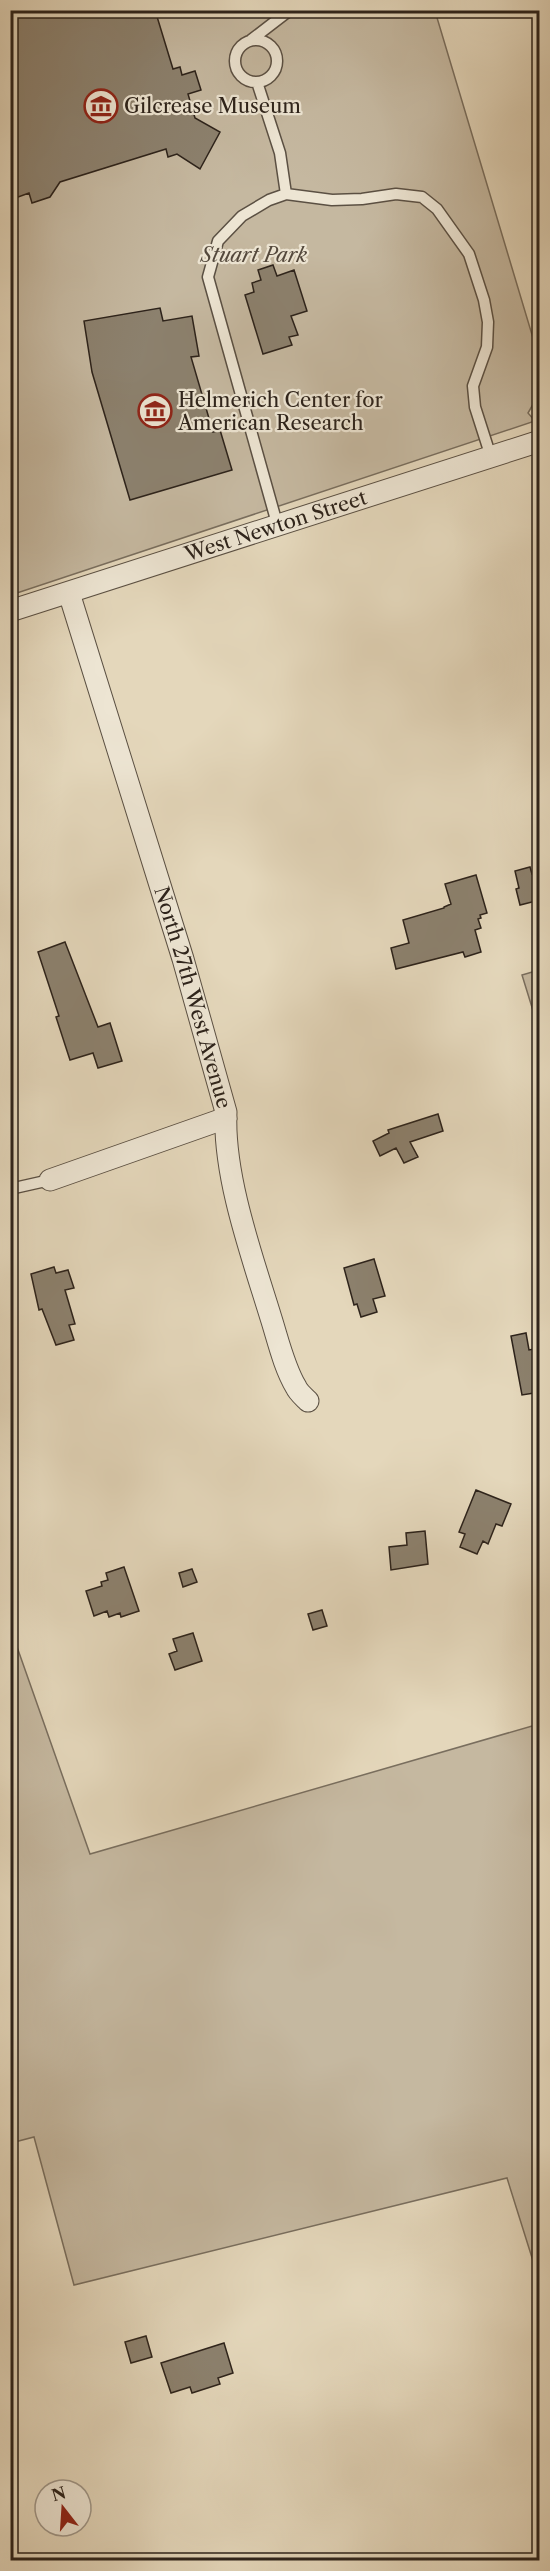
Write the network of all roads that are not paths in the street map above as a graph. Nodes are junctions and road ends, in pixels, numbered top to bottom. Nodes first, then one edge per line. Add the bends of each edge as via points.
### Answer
1 (290, 10) edge
2 (251, 40) junction
3 (256, 82) junction
4 (286, 194) junction
5 (540, 441) edge
6 (491, 457) junction
7 (278, 527) junction
8 (69, 593) junction
9 (10, 611) edge
10 (226, 1118) junction
11 (50, 1180) joint
12 (10, 1189) edge
13 (308, 1401) dead end

1 - 2 lane
2 - 3 lane via 240,48 235,60 244,78
2 - 3 lane via 264,41 277,57 270,77
3 - 4 lane via 280,153
4 - 6 lane via 332,200 396,194 422,197 437,209 470,254 484,300 487,347 472,386
4 - 7 lane via 269,200 230,227 218,241 208,277
5 - 6 street, West Newton Street
6 - 7 street, West Newton Street
7 - 8 street, West Newton Street
8 - 9 street, West Newton Street
8 - 10 street, North 27th West Avenue via 183,960
10 - 11 street
10 - 13 street, North 27th West Avenue via 225,1137 251,1253 287,1367 296,1389
11 - 12 lane

